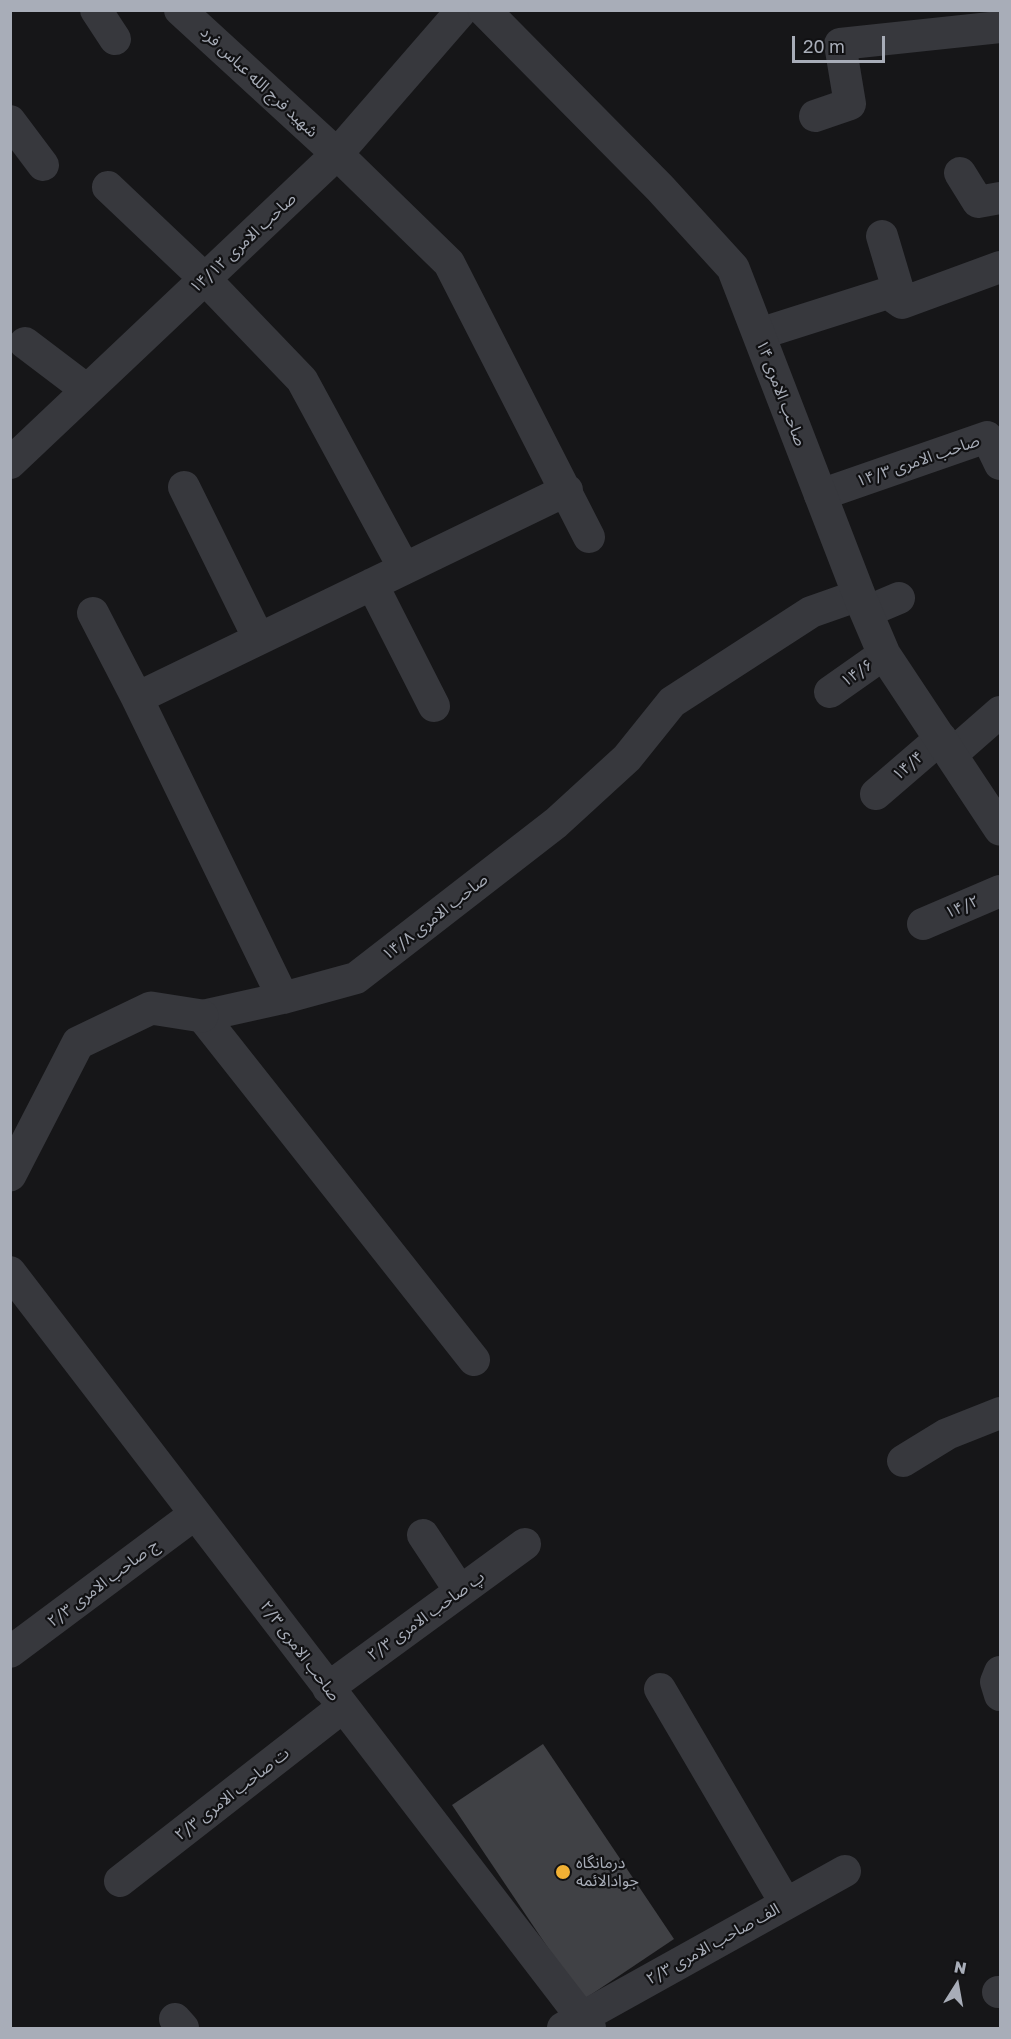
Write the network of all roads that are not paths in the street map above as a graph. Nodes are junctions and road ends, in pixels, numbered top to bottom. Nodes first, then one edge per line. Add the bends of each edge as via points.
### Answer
1 (96, 10) edge
2 (180, 10) edge
3 (462, 10) edge
4 (484, 10) edge
5 (1000, 27) edge
6 (115, 39) dead end
7 (815, 116) dead end
8 (10, 121) edge
9 (337, 154) junction
10 (43, 165) dead end
11 (960, 173) dead end
12 (108, 187) dead end
13 (1000, 198) edge
14 (882, 236) dead end
15 (1000, 267) edge
16 (205, 279) junction
17 (902, 303) junction
18 (759, 334) junction
19 (25, 343) dead end
20 (87, 390) junction
21 (10, 463) edge
22 (1000, 464) edge
23 (184, 487) dead end
24 (567, 490) junction
25 (820, 495) junction
26 (589, 537) dead end
27 (404, 568) junction
28 (372, 584) junction
29 (899, 598) dead end
30 (863, 606) junction
31 (93, 613) dead end
32 (259, 639) junction
33 (884, 654) junction
34 (830, 692) dead end
35 (137, 698) junction
36 (434, 706) dead end
37 (1000, 712) edge
38 (946, 746) junction
39 (876, 794) dead end
40 (1000, 829) edge
41 (1000, 891) edge
42 (923, 924) dead end
43 (283, 998) junction
44 (202, 1016) junction
45 (10, 1174) edge
46 (10, 1272) edge
47 (474, 1360) dead end
48 (1000, 1413) edge
49 (903, 1461) dead end
50 (195, 1514) junction
51 (423, 1534) dead end
52 (525, 1544) dead end
53 (460, 1591) junction
54 (10, 1652) edge
55 (1000, 1671) edge
56 (660, 1689) dead end
57 (1000, 1695) edge
58 (336, 1698) junction
59 (845, 1871) dead end
60 (120, 1881) dead end
61 (786, 1904) junction
62 (578, 2025) edge

1 - 6 street
2 - 9 street, شهید فرج الله عباس فرد
3 - 9 street, ۱۴/۱۲ صاحب الامری
4 - 18 street, ۱۴ صاحب الامری via 660,188 733,268
5 - 7 street via 840,44 850,104
8 - 10 street
9 - 16 street, ۱۴/۱۲ صاحب الامری
9 - 24 street, شهید فرج الله عباس فرد via 448,264
11 - 13 street via 978,202
12 - 16 street
14 - 17 street
15 - 17 street
16 - 20 street, ۱۴/۱۲ صاحب الامری
16 - 27 street via 302,380
17 - 18 street via 888,293
18 - 25 street, ۱۴ صاحب الامری
19 - 20 street
20 - 21 street, ۱۴/۱۲ صاحب الامری
22 - 25 street, ۱۴/۳ صاحب الامری via 987,437
23 - 32 street
24 - 26 street, شهید فرج الله عباس فرد
24 - 27 street
25 - 30 street, ۱۴ صاحب الامری
27 - 28 street
28 - 32 street
28 - 36 street
29 - 30 street, صاحب الامری ۱۴/۸
30 - 33 street, ۱۴ صاحب الامری
30 - 43 street, صاحب الامری ۱۴/۸ via 848,599 811,612 672,702 627,758 556,822 356,978
31 - 35 street
32 - 35 street
33 - 34 street, ۱۴/۶
33 - 38 street, ۱۴ صاحب الامری
35 - 43 street
37 - 38 street, ۱۴/۴
38 - 39 street, ۱۴/۴
38 - 40 street, ۱۴ صاحب الامری
41 - 42 street, ۱۴/۲
43 - 44 street, صاحب الامری ۱۴/۸
44 - 45 street, صاحب الامری ۱۴/۸ via 151,1008 78,1043
44 - 47 street
46 - 50 street, ۲/۳ صاحب الامری
48 - 49 street via 947,1434
50 - 54 street, ۲/۳ ج صاحب الامری
50 - 58 street, ۲/۳ صاحب الامری
51 - 53 street
52 - 53 street, ۲/۳ پ صاحب الامری
53 - 58 street, ۲/۳ پ صاحب الامری
55 - 57 street via 996,1682
56 - 61 street
58 - 60 street, ۲/۳ ت صاحب الامری
58 - 62 street, ۲/۳ صاحب الامری
59 - 61 street, ۲/۳ الف صاحب الامری
61 - 62 street, ۲/۳ الف صاحب الامری

